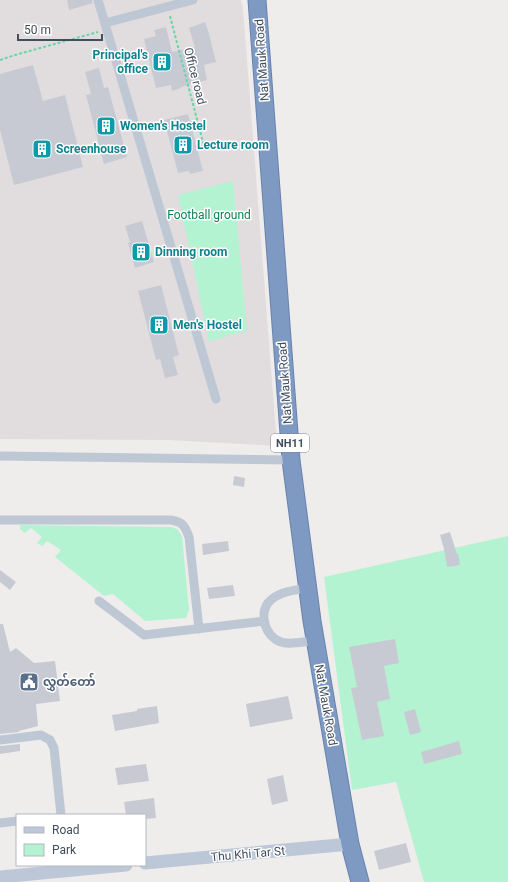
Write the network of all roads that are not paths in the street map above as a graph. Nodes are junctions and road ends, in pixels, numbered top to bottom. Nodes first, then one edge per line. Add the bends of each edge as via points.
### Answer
1 (98, 0) edge
2 (193, 0) edge
3 (257, 0) edge
4 (106, 26) junction
5 (216, 399) dead end
6 (0, 456) edge
7 (291, 460) junction
8 (0, 520) edge
9 (308, 588) junction
10 (99, 601) dead end
11 (264, 621) junction
12 (199, 629) junction
13 (315, 641) junction
14 (0, 740) edge
15 (61, 814) edge
16 (16, 821) edge
17 (0, 823) edge
18 (350, 844) junction
19 (146, 863) edge
20 (106, 866) edge
21 (66, 868) edge
22 (0, 877) edge
23 (360, 882) edge

1 - 4 street
2 - 4 street
3 - 7 highway, Nat Mauk Road / NH11
4 - 5 street
6 - 7 street
7 - 9 highway, Nat Mauk Road / NH11
8 - 12 street via 179,521 186,528 189,537
9 - 11 street via 283,593 271,599 265,609
9 - 13 highway, Nat Mauk Road / NH11
10 - 12 street via 144,635
11 - 12 street
11 - 13 street via 268,632 276,640 288,643
13 - 18 highway, Nat Mauk Road / NH11
14 - 15 street via 41,735 50,740 54,748
16 - 17 street
18 - 19 street, Thu Khi Tar St
18 - 23 highway, Nat Mauk Road / NH11
20 - 21 street
21 - 22 street

